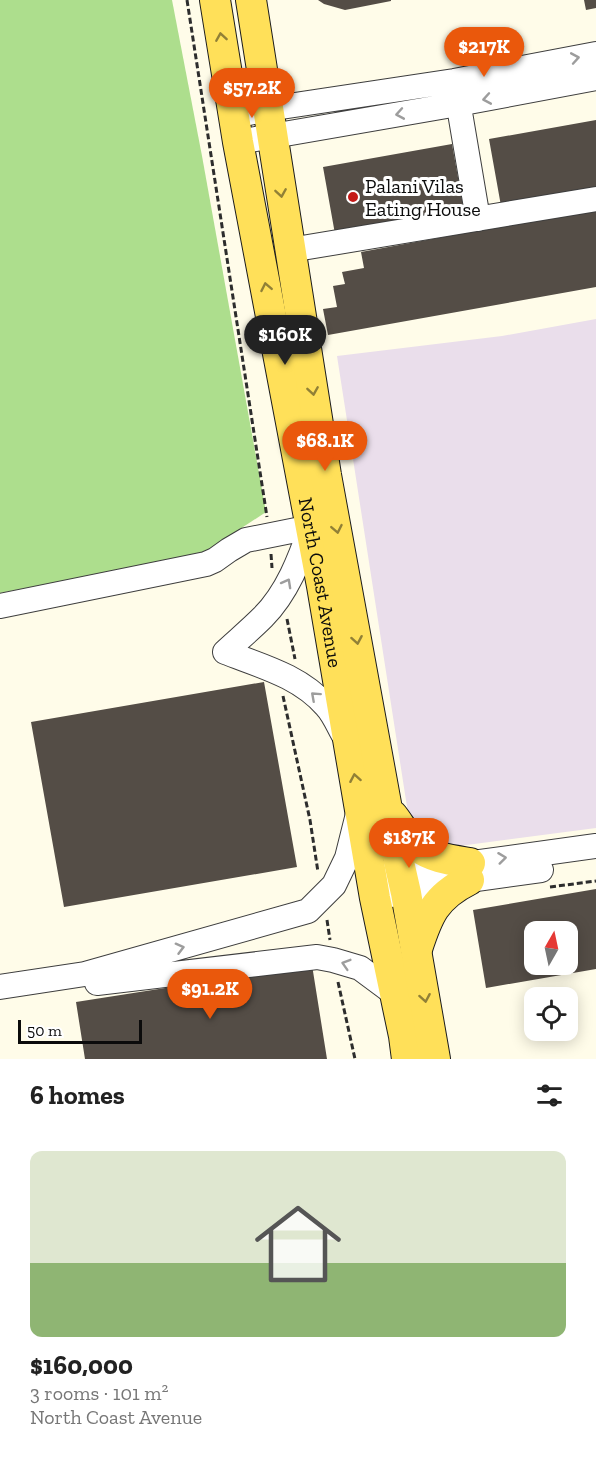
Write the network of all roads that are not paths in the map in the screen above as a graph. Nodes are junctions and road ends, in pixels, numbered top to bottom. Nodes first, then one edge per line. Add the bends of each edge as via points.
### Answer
1 (215, 0) edge
2 (251, 0) edge
3 (596, 54) edge
4 (513, 69) junction
5 (596, 78) edge
6 (454, 81) junction
7 (517, 94) junction
8 (458, 104) junction
9 (270, 123) junction
10 (236, 129) junction
11 (596, 199) edge
12 (478, 219) junction
13 (290, 250) junction
14 (311, 527) junction
15 (0, 606) edge
16 (349, 743) junction
17 (374, 808) junction
18 (596, 846) edge
19 (596, 862) edge
20 (470, 871) junction
21 (404, 883) junction
22 (373, 887) junction
23 (417, 950) junction
24 (0, 987) edge
25 (395, 994) junction
26 (0, 999) edge
27 (407, 1059) edge
28 (435, 1059) edge

10 -> 1 main road, North Coast Avenue
2 - 9 main road, North Coast Avenue
4 -> 3 street
4 - 6 street
4 - 7 street
5 - 7 street
6 - 8 street
6 - 9 street
7 -> 8 street
8 -> 9 street
8 - 12 street
9 - 10 street
9 -> 13 main road, North Coast Avenue
14 -> 10 main road, North Coast Avenue
11 - 12 street
12 - 13 street
13 -> 17 main road, North Coast Avenue
14 - 15 street via 246,540 206,564
14 - 16 main road, North Coast Avenue
16 -> 14 street via 328,707 310,690 289,677 225,652 274,603 302,554
17 -> 16 main road, North Coast Avenue
17 - 20 main road via 415,845
17 - 21 main road, North Coast Avenue
17 - 22 main road, North Coast Avenue
24 -> 17 street via 85,974 308,911 334,885
20 -> 18 street
19 - 20 street
20 - 21 street
20 - 23 main road via 426,919
21 - 22 street
21 - 23 main road, North Coast Avenue
22 - 25 main road, North Coast Avenue
23 -> 28 main road, North Coast Avenue
25 -> 26 street via 360,968 316,957 89,984
25 - 27 main road, North Coast Avenue

